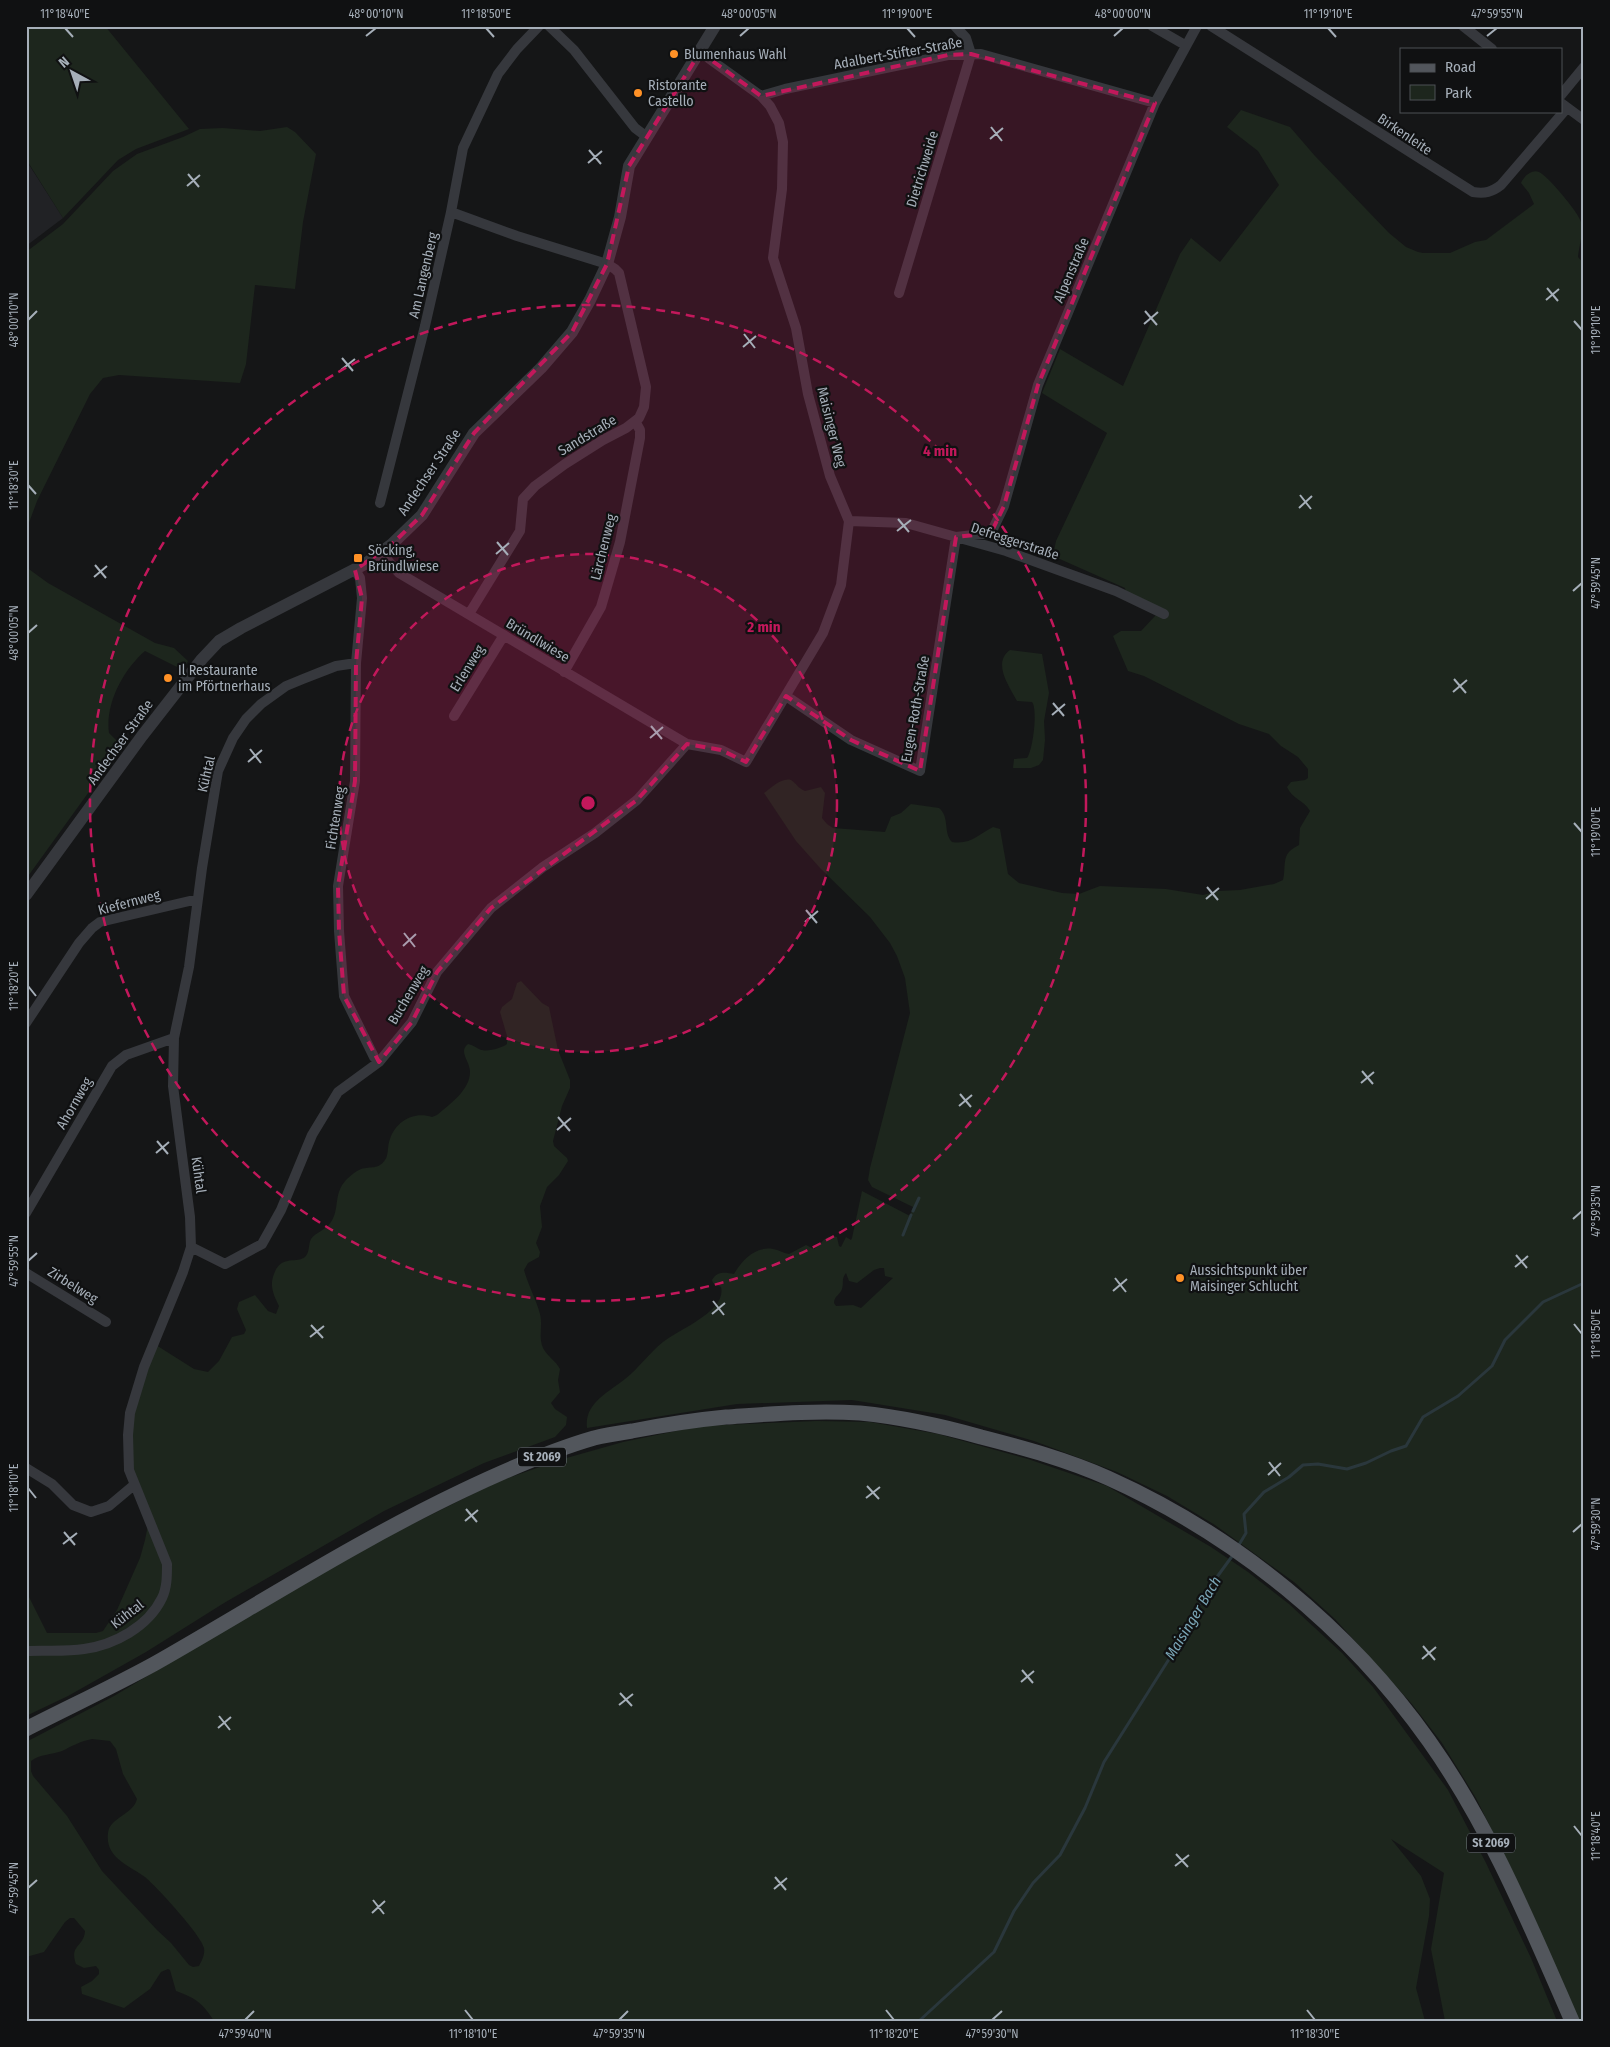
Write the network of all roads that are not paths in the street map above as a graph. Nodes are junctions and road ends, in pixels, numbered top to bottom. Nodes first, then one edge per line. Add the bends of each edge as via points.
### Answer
1 (538, 26) edge
2 (549, 26) edge
3 (715, 26) edge
4 (955, 26) edge
5 (1152, 26) edge
6 (1196, 26) edge
7 (1211, 26) edge
8 (1463, 26) edge
9 (1185, 45) junction
10 (1491, 48) edge
11 (700, 52) junction
12 (972, 54) junction
13 (1584, 67) edge
14 (1562, 94) edge
15 (761, 96) junction
16 (1155, 103) junction
17 (1564, 106) edge
18 (1559, 112) edge
19 (1584, 120) edge
20 (647, 137) junction
21 (452, 212) junction
22 (606, 264) junction
23 (899, 293) dead end
24 (635, 420) junction
25 (380, 503) dead end
26 (849, 520) junction
27 (956, 536) junction
28 (381, 553) junction
29 (355, 570) junction
30 (469, 614) junction
31 (1164, 614) dead end
32 (504, 635) junction
33 (356, 663) junction
34 (564, 672) junction
35 (786, 696) junction
36 (454, 716) dead end
37 (687, 744) junction
38 (26, 895) edge
39 (198, 899) junction
40 (26, 1023) edge
41 (174, 1038) junction
42 (379, 1062) junction
43 (26, 1213) edge
44 (191, 1247) junction
45 (26, 1273) edge
46 (106, 1322) dead end
47 (26, 1468) edge
48 (134, 1485) junction
49 (26, 1651) edge
50 (26, 1729) edge
51 (1572, 2021) edge

1 - 21 street, Am Langenberg via 498,74 463,148
2 - 20 street via 574,50 635,128
3 - 11 street, Andechser Straße
4 - 12 street via 966,38
5 - 9 street
6 - 9 street, Alpenstraße
7 - 18 street, Birkenleite via 1473,192 1481,194 1492,192 1501,185
8 - 10 street
9 - 16 street, Alpenstraße
11 - 15 street, Maisinger Weg
11 - 20 street, Andechser Straße
12 - 15 street, Adalbert-Stifter-Straße via 948,55 785,88
12 - 16 street, Adalbert-Stifter-Straße
12 - 23 street, Dietrichweide
13 - 14 street
15 - 26 street, Maisinger Weg via 779,123 783,142 782,189 772,258 796,328 808,394 830,476
16 - 27 street, Alpenstraße via 1038,385 1004,506 990,533
17 - 19 street
20 - 22 street, Andechser Straße via 630,166
21 - 22 street
21 - 25 street, Am Langenberg
22 - 24 street, Sandstraße via 619,273 646,387 644,407
22 - 28 street, Andechser Straße via 572,332 474,433 422,515
24 - 30 street, Sandstraße via 565,464 523,499 520,531
24 - 34 street, Lärchenweg via 640,438 620,542 601,607
26 - 27 street, Defreggerstraße via 906,523
26 - 35 street via 841,585 824,633
27 - 31 street, Defreggerstraße via 1076,576
27 - 35 street, Eugen-Roth-Straße via 920,771 851,740
28 - 29 street, Andechser Straße
28 - 30 street, Bründlwiese via 399,572
29 - 33 street, Fichtenweg via 360,578 362,598
29 - 38 street, Andechser Straße via 219,641 182,682
30 - 32 street, Bründlwiese
32 - 34 street, Bründlwiese
32 - 36 street, Erlenweg
33 - 39 street, Kühtal via 336,666 286,686 246,719 218,771
33 - 42 street, Fichtenweg via 355,781 338,886 338,931 344,996
34 - 37 street, Bründlwiese
35 - 37 street via 746,762 721,750
37 - 42 street, Buchenweg via 637,800 491,908 437,972 412,1022
39 - 40 street, Kiefernweg via 100,922 79,943
39 - 41 street, Kühtal via 189,967
41 - 43 street, Ahornweg via 126,1055 112,1066
41 - 44 street, Kühtal via 173,1086
42 - 44 street, Buchenweg via 338,1092 312,1135 281,1210 262,1244 225,1264
44 - 48 street, Kühtal via 144,1367 130,1413 129,1470
45 - 46 street, Zirbelweg
47 - 48 street via 52,1484 73,1506 91,1512 110,1506
48 - 49 street, Kühtal via 167,1564 162,1597 154,1610 143,1623 113,1642 85,1649
50 - 51 main road, St 2069 via 150,1666 422,1510 508,1469 595,1438 689,1420 781,1413 860,1413 942,1427 1022,1447 1112,1479 1176,1513 1259,1566 1320,1618 1382,1681 1427,1737 1465,1793 1499,1857

